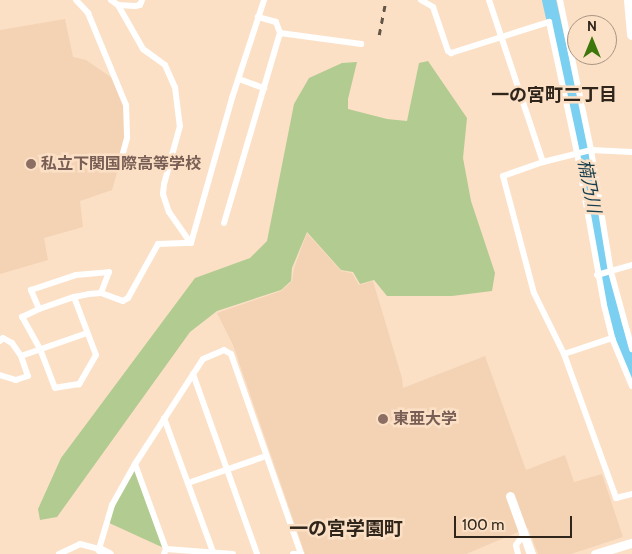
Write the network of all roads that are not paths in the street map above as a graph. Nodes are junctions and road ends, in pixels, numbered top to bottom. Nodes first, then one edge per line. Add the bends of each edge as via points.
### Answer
1 (76, 0) edge
2 (112, 0) edge
3 (142, 0) edge
4 (264, 0) edge
5 (421, 0) edge
6 (489, 0) edge
7 (560, 0) edge
8 (629, 0) edge
9 (118, 5) junction
10 (258, 17) junction
11 (280, 33) junction
12 (632, 35) edge
13 (501, 36) junction
14 (361, 44) dead end
15 (239, 78) junction
16 (264, 88) junction
17 (591, 150) junction
18 (632, 152) edge
19 (576, 153) junction
20 (543, 162) junction
21 (120, 165) dead end
22 (224, 223) dead end
23 (191, 243) junction
24 (632, 265) edge
25 (611, 272) junction
26 (597, 275) junction
27 (101, 293) junction
28 (74, 297) junction
29 (39, 309) junction
30 (87, 333) junction
31 (612, 338) junction
32 (0, 341) edge
33 (40, 349) junction
34 (632, 349) edge
35 (564, 354) junction
36 (21, 356) junction
37 (193, 374) junction
38 (0, 375) edge
39 (632, 386) edge
40 (164, 418) junction
41 (263, 457) dead end
42 (135, 464) junction
43 (227, 470) junction
44 (188, 483) junction
45 (632, 494) edge
46 (510, 496) dead end
47 (524, 534) junction
48 (632, 543) edge
49 (99, 549) junction
50 (165, 552) edge
51 (213, 552) junction
52 (59, 554) edge
53 (109, 554) edge
54 (233, 554) edge
55 (256, 554) edge
56 (293, 554) edge
57 (301, 554) edge
58 (518, 554) edge
59 (531, 554) edge
60 (595, 554) edge

1 - 21 street via 88,13 126,105 127,138
2 - 9 street
3 - 9 street via 140,5
4 - 10 street
5 - 13 street via 433,7 451,53
6 - 13 street
7 - 17 street
8 - 12 main road
9 - 23 street via 143,49 165,65 174,87 180,126 163,194 169,212
10 - 11 street via 276,22
10 - 15 street
11 - 14 street
11 - 16 street
13 - 19 street via 549,22
13 - 20 street
15 - 16 street
15 - 23 street
16 - 22 street
17 - 18 street
17 - 19 street
17 - 25 street
19 - 20 street
19 - 26 street
20 - 35 street via 503,176 534,293
23 - 27 street via 158,244 128,298 123,301
24 - 25 street
25 - 26 street
25 - 34 street
26 - 31 street
27 - 28 street
27 - 29 street via 109,272 76,275 31,290
28 - 29 street
28 - 30 street
29 - 33 street via 22,317
30 - 33 street
30 - 33 street via 96,355 79,384 55,388
31 - 35 street
31 - 39 street
32 - 36 street via 3,338 12,343
33 - 36 street
35 - 45 street via 616,498
36 - 38 street via 28,376 16,380
37 - 40 street
37 - 43 street
37 - 57 street via 203,359 224,350 231,354
40 - 42 street
40 - 44 street
41 - 43 street
42 - 49 street via 112,505
42 - 50 street
43 - 44 street
43 - 55 street
44 - 51 street
46 - 47 street
47 - 58 street via 516,545
47 - 59 street
48 - 60 street
49 - 52 street via 80,544
49 - 53 street
50 - 51 street
51 - 54 street
56 - 57 street

